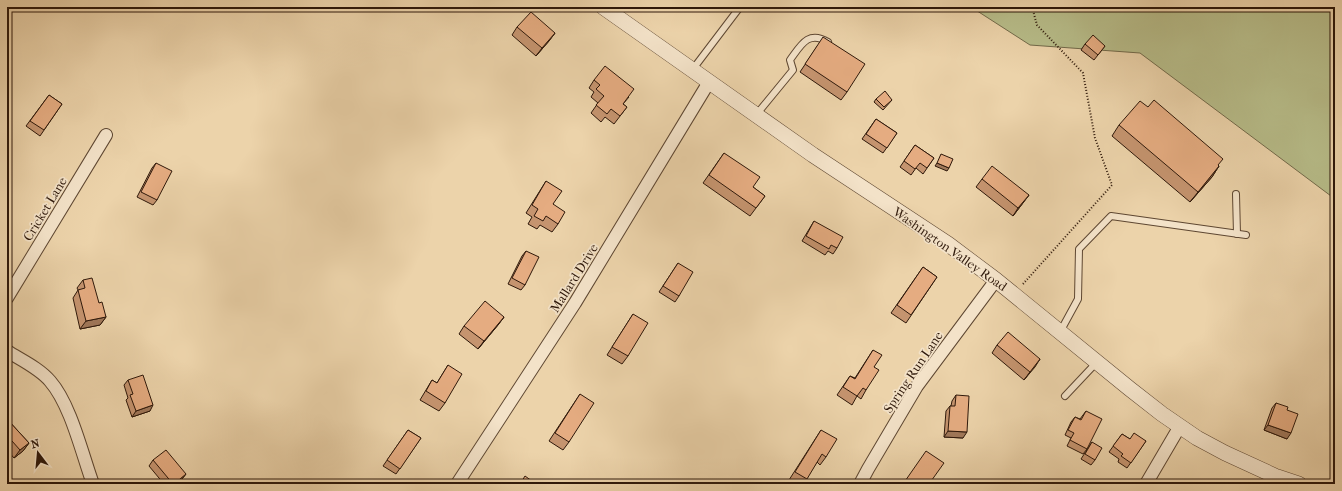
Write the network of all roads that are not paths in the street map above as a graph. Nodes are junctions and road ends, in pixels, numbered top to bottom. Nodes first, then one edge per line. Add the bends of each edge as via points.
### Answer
1 (603, 7) edge
2 (740, 7) edge
3 (833, 45) edge
4 (692, 70) junction
5 (709, 82) junction
6 (756, 115) junction
7 (106, 135) dead end
8 (1236, 194) dead end
9 (1237, 234) junction
10 (1246, 235) dead end
11 (996, 280) junction
12 (7, 298) edge
13 (1060, 332) junction
14 (7, 351) edge
15 (1097, 362) junction
16 (1065, 396) dead end
17 (1180, 426) junction
18 (93, 484) edge
19 (457, 484) edge
20 (860, 484) edge
21 (1146, 484) edge
22 (1299, 484) edge

1 - 4 street, Washington Valley Road
2 - 4 lane
3 - 6 lane via 821,38 806,40 790,60 793,70
4 - 5 street, Washington Valley Road
5 - 6 street, Washington Valley Road
5 - 19 street, Mallard Drive via 575,303
6 - 11 street, Washington Valley Road via 948,244
7 - 12 street, Cricket Lane
8 - 9 lane
9 - 10 lane
9 - 13 lane via 1111,216 1079,249 1078,299
11 - 13 street, Washington Valley Road
11 - 20 street, Spring Run Lane via 917,386
13 - 15 street, Washington Valley Road
14 - 18 street via 38,370 50,381 60,396 68,411
15 - 16 lane
15 - 17 street, Washington Valley Road
17 - 21 street
17 - 22 street, Washington Valley Road via 1226,453 1275,476

